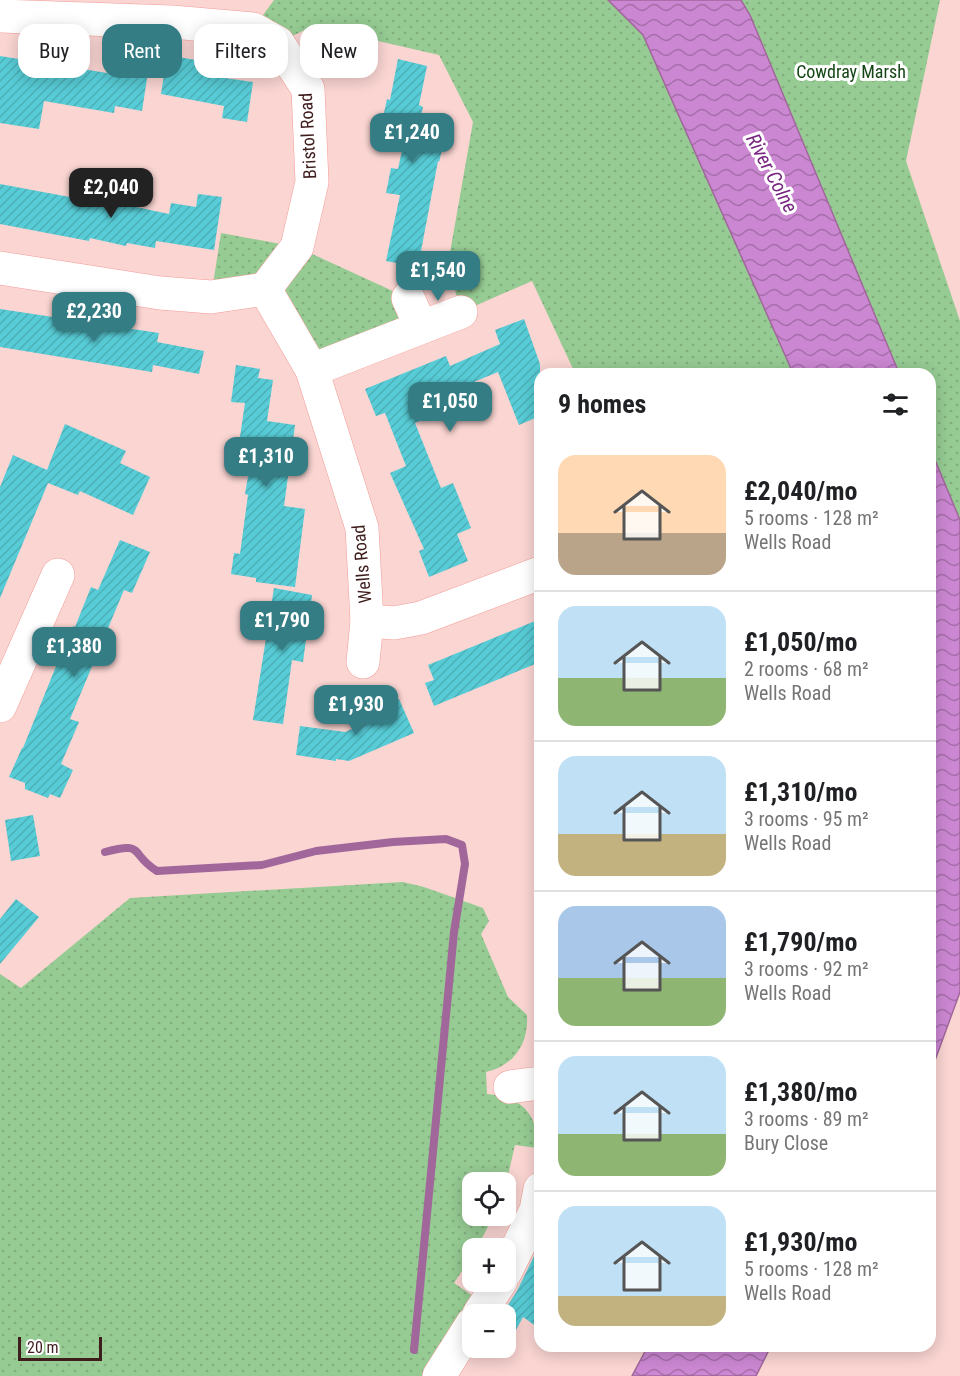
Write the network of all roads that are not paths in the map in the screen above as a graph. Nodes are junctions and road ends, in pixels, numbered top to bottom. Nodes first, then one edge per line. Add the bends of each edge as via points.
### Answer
1 (0, 15) edge
2 (0, 268) edge
3 (265, 289) junction
4 (408, 298) dead end
5 (461, 312) dead end
6 (421, 327) junction
7 (312, 370) junction
8 (58, 574) dead end
9 (534, 575) edge
10 (367, 621) junction
11 (9, 660) edge
12 (363, 662) dead end
13 (0, 706) edge
14 (534, 1214) edge
15 (516, 1251) edge
16 (462, 1340) edge
17 (439, 1376) edge

1 - 3 street, Bristol Road via 253,29 278,43 308,89 312,182 297,247
2 - 3 street via 160,293 211,297
3 - 7 street, Wells Road
4 - 6 street
5 - 6 street
6 - 7 street
7 - 10 street, Wells Road via 362,528
8 - 11 street
9 - 10 street, Wells Road via 421,618 394,623
10 - 12 street, Wells Road
11 - 13 street
14 - 15 street
16 - 17 street

